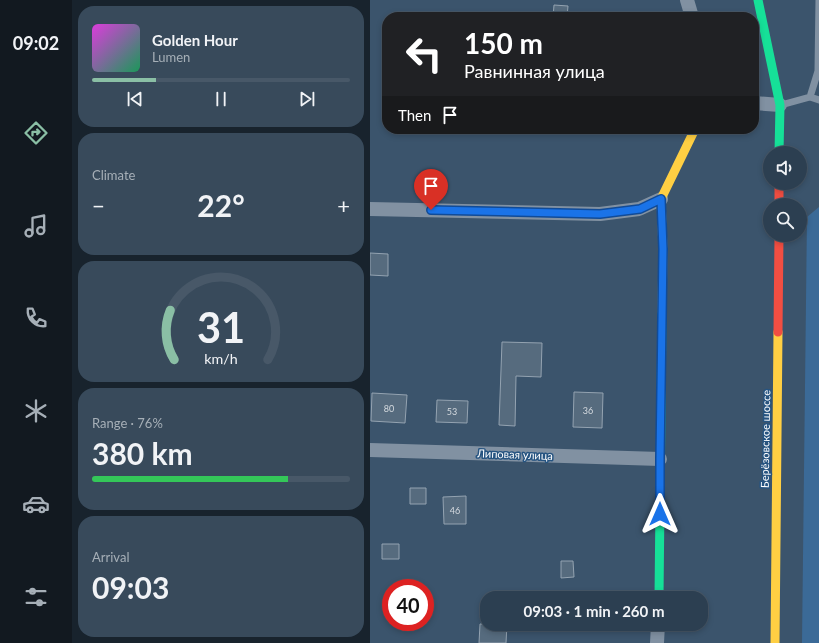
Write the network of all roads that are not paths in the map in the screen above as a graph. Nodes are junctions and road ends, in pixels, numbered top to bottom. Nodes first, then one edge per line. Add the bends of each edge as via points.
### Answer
1 (687, 0) edge
2 (758, 0) edge
3 (819, 0) edge
4 (691, 12) edge
5 (810, 97) junction
6 (819, 100) edge
7 (759, 103) edge
8 (780, 105) junction
9 (692, 134) edge
10 (779, 146) edge
11 (661, 199) junction
12 (370, 209) edge
13 (779, 242) edge
14 (370, 450) edge
15 (660, 459) junction
16 (659, 591) edge
17 (658, 631) edge
18 (657, 643) edge
19 (775, 643) edge

1 - 4 street
2 - 8 street
3 - 5 lane via 818,71
5 - 6 lane
5 - 8 lane
7 - 8 street
8 - 10 street
9 - 11 street
11 - 12 street via 640,209 600,214
11 - 15 street via 663,249
13 - 19 street, Берёзовское шоссе
14 - 15 street, Липовая улица
15 - 16 street
17 - 18 street

